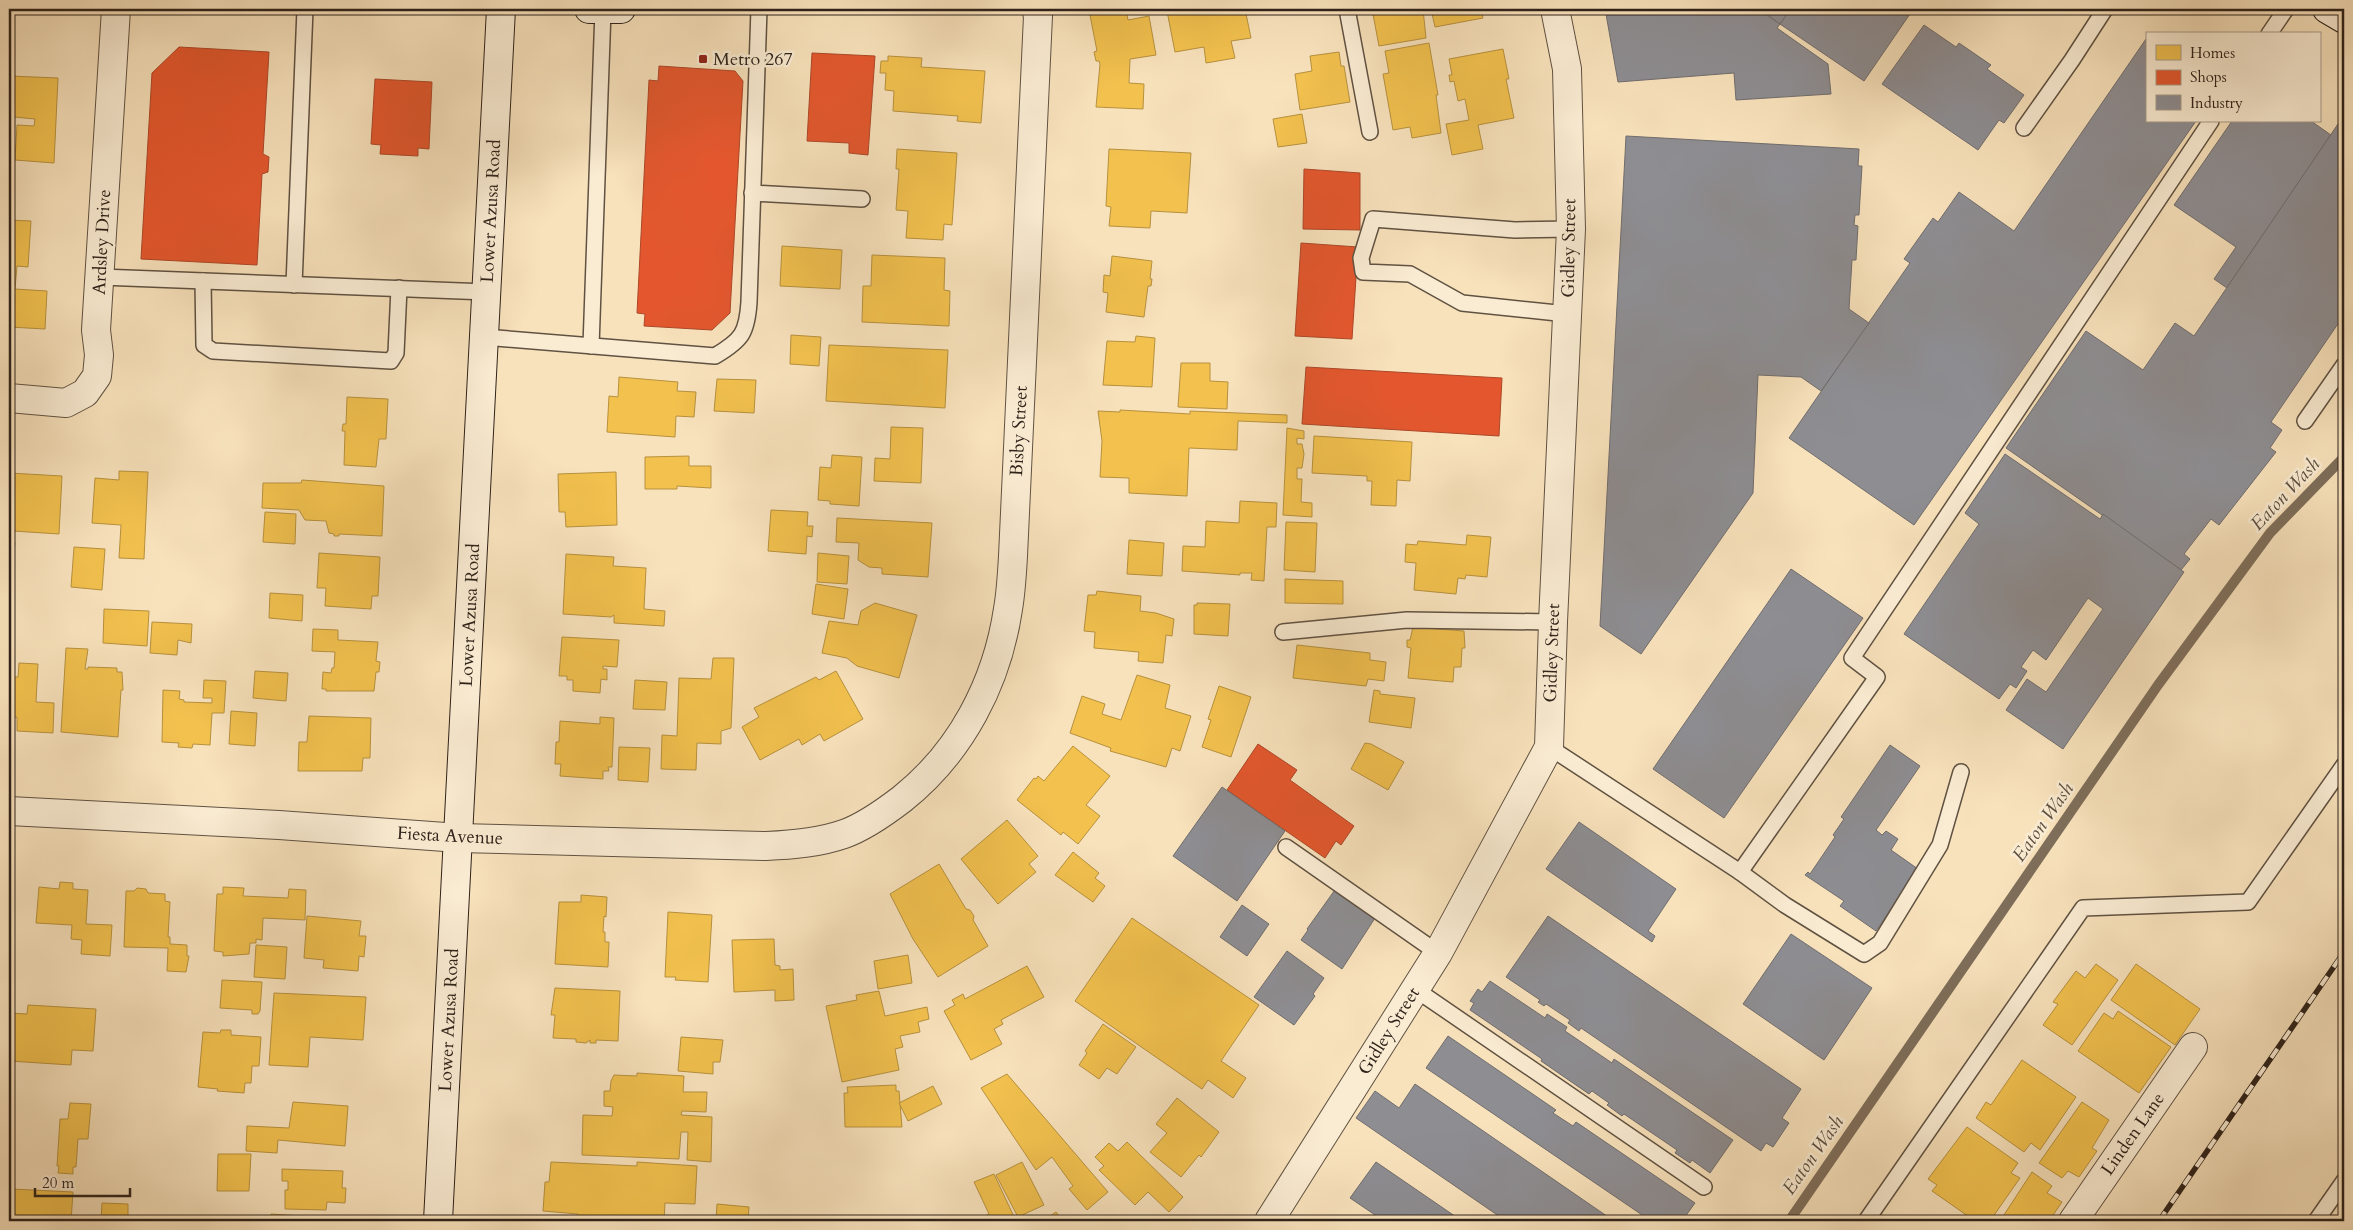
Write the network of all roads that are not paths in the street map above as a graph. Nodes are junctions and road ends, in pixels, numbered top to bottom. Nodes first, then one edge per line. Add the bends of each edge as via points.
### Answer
1 (116, 9) edge
2 (305, 9) edge
3 (501, 9) edge
4 (604, 9) edge
5 (759, 9) edge
6 (1036, 9) edge
7 (1347, 9) edge
8 (1555, 9) edge
9 (2105, 9) edge
10 (2286, 9) edge
11 (2327, 9) edge
12 (2344, 19) edge
13 (2270, 32) edge
14 (2210, 122) edge
15 (2024, 128) dead end
16 (1370, 132) dead end
17 (752, 193) junction
18 (862, 199) dead end
19 (1571, 229) junction
20 (101, 277) junction
21 (203, 281) junction
22 (294, 285) junction
23 (399, 288) junction
24 (487, 292) junction
25 (1567, 314) junction
26 (484, 337) junction
27 (591, 346) junction
28 (2344, 365) edge
29 (9, 398) edge
30 (2305, 421) dead end
31 (1552, 622) junction
32 (1283, 632) dead end
33 (1549, 747) junction
34 (2344, 765) edge
35 (1961, 772) dead end
36 (9, 811) edge
37 (885, 812) joint
38 (459, 838) junction
39 (1286, 848) dead end
40 (1740, 872) junction
41 (1438, 953) junction
42 (1415, 990) junction
43 (2193, 1047) dead end
44 (2344, 1181) edge
45 (1704, 1187) dead end
46 (1276, 1219) edge
47 (438, 1221) edge
48 (1866, 1221) edge
49 (2073, 1221) edge
50 (2316, 1221) edge

1 - 20 street, Ardsley Drive
2 - 22 lane
3 - 24 street, Lower Azusa Road
4 - 27 lane
5 - 17 lane
6 - 37 street, Bisby Street via 1008,609 996,664 954,747 922,782
7 - 16 lane
8 - 19 street, Gidley Street via 1567,69
9 - 15 lane
10 - 13 lane
11 - 12 street
14 - 40 lane via 1852,658 1877,677
17 - 18 lane
17 - 27 lane via 747,325 734,342 715,356
19 - 25 street, Gidley Street
19 - 25 lane via 1515,230 1373,219 1361,258 1363,272 1410,274 1462,303
20 - 21 lane
20 - 29 street, Ardsley Drive via 96,330 100,355 97,376 84,394 66,403
21 - 22 lane
21 - 23 lane via 204,345 213,351 391,360 396,353
22 - 23 lane
23 - 24 lane
24 - 26 street, Lower Azusa Road
25 - 31 street, Gidley Street
26 - 27 lane
26 - 38 street, Lower Azusa Road
28 - 30 lane
31 - 32 lane via 1407,620
31 - 33 street, Gidley Street
33 - 40 lane
33 - 41 street, Gidley Street
34 - 48 lane via 2248,902 2083,908
35 - 40 lane via 1940,845 1880,943 1871,951 1864,954 1855,950
36 - 38 street, Fiesta Avenue
37 - 38 street, Fiesta Avenue via 845,834 805,844 766,846
38 - 47 street, Lower Azusa Road
39 - 41 lane
41 - 42 street, Gidley Street
42 - 45 lane
42 - 46 street, Gidley Street
43 - 49 street, Linden Lane
44 - 50 lane

